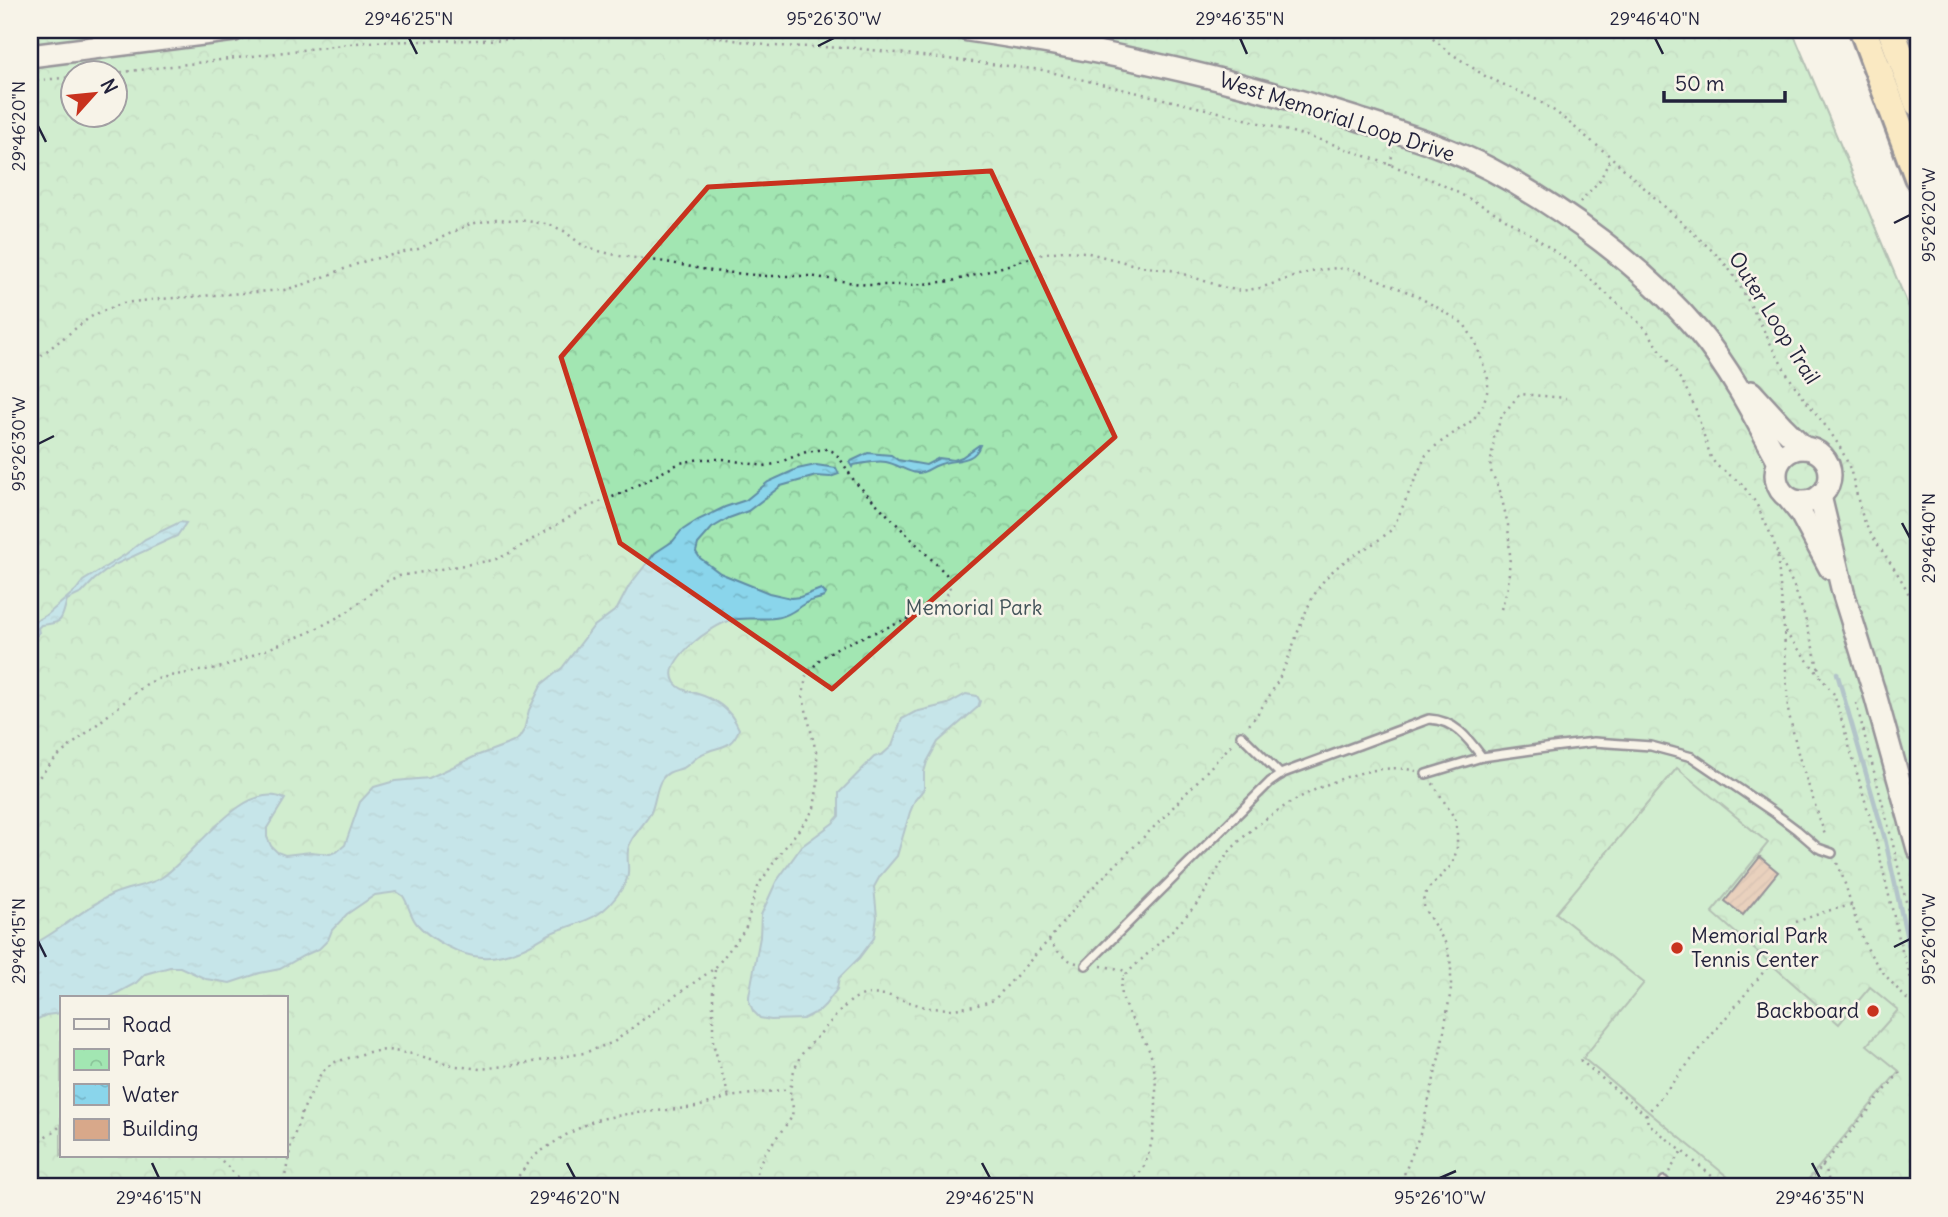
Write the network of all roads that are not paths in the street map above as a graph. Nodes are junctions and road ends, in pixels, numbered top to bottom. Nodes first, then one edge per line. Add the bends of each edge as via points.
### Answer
1 (234, 30) edge
2 (968, 30) edge
3 (1863, 30) edge
4 (1891, 30) edge
5 (30, 56) edge
6 (1918, 103) edge
7 (1918, 177) edge
8 (1719, 361) junction
9 (1804, 448) junction
10 (1779, 462) junction
11 (1820, 496) junction
12 (1789, 499) junction
13 (1843, 592) junction
14 (1241, 735) road end
15 (1482, 757) junction
16 (1426, 774) road end
17 (1281, 775) junction
18 (1918, 849) edge
19 (1832, 853) road end
20 (1086, 965) dead end

1 - 5 street
2 - 8 street, West Memorial Loop Drive via 1117,55 1289,97 1426,141 1488,168 1566,215 1657,288
3 - 7 highway
4 - 6 highway
8 - 9 street, West Memorial Loop Drive
8 - 10 street, West Memorial Loop Drive
9 - 10 street via 1787,453
9 - 11 street via 1821,455 1830,471
10 - 12 street via 1776,480
11 - 12 street via 1803,503
11 - 13 street
12 - 13 street
13 - 18 street
14 - 17 lane
15 - 16 lane
15 - 17 lane via 1466,736 1442,719 1429,719
15 - 19 lane via 1594,743 1651,746 1692,757 1818,848
17 - 20 lane

